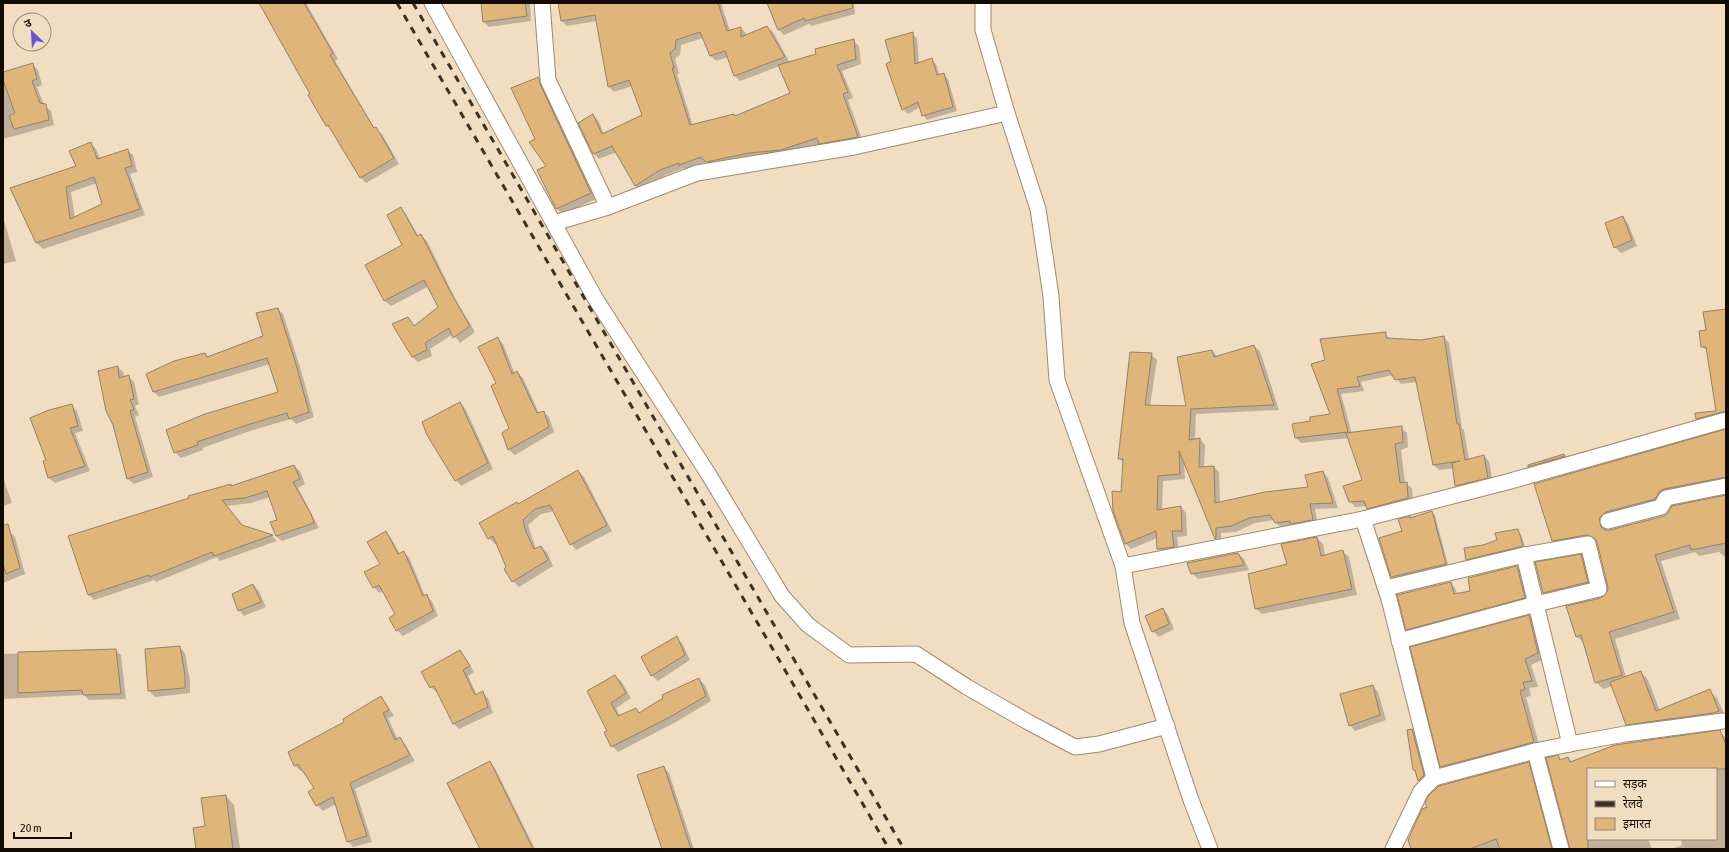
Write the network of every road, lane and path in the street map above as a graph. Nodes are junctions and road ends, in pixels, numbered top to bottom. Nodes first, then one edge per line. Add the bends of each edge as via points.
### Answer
1 (432, 3) edge
2 (542, 3) edge
3 (983, 3) edge
4 (1007, 113) junction
5 (608, 207) junction
6 (554, 223) junction
7 (1726, 420) edge
8 (1726, 486) edge
9 (1363, 519) junction
10 (1608, 521) dead end
11 (1524, 555) junction
12 (1123, 566) junction
13 (1386, 588) junction
14 (1536, 604) junction
15 (1399, 641) junction
16 (1725, 723) edge
17 (1167, 726) junction
18 (1570, 744) junction
19 (1535, 751) junction
20 (1434, 778) junction
21 (1210, 849) edge
22 (1393, 849) edge
23 (1561, 849) edge

1 - 6 street
2 - 5 street via 548,80
3 - 4 street via 983,30
4 - 5 street via 854,147 697,173
4 - 12 street via 1038,209 1051,296 1057,380
5 - 6 street
6 - 17 street via 595,298 709,475 782,596 808,625 849,655 916,654 967,687 1075,746 1099,744
7 - 9 street via 1507,482
8 - 10 street via 1666,498 1661,507
9 - 12 street
9 - 13 street
11 - 13 street
11 - 14 street
11 - 14 street via 1588,544 1599,588
12 - 17 street via 1132,623
13 - 15 street
14 - 15 street
14 - 18 street
15 - 20 street
16 - 18 street via 1624,734
17 - 21 street
18 - 19 street
19 - 20 street
19 - 23 street
20 - 22 street via 1421,791

